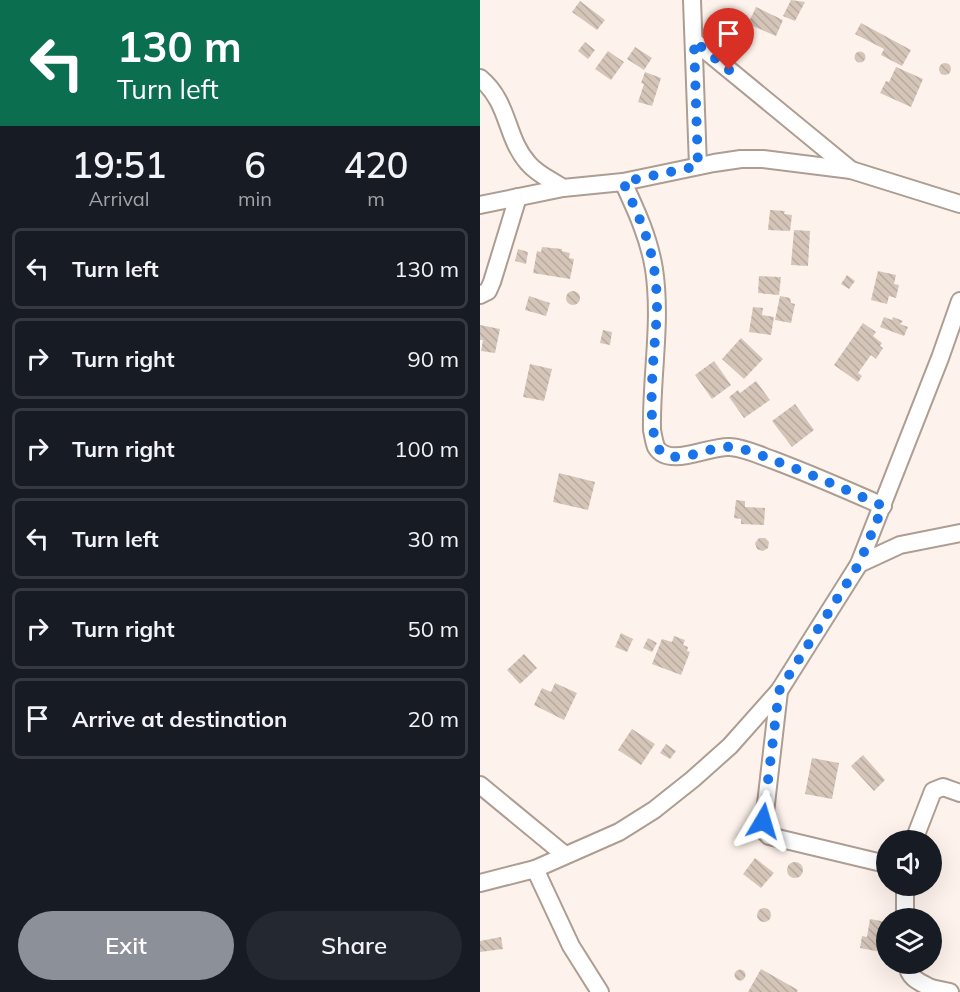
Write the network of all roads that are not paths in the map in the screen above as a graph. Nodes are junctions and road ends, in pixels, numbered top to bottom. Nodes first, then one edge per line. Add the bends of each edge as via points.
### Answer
1 (692, 0) edge
2 (701, 0) edge
3 (694, 34) junction
4 (480, 78) edge
5 (698, 166) junction
6 (851, 170) junction
7 (623, 182) junction
8 (563, 188) junction
9 (518, 197) junction
10 (960, 204) edge
11 (480, 205) edge
12 (480, 295) edge
13 (960, 301) edge
14 (883, 506) junction
15 (960, 533) edge
16 (859, 564) junction
17 (779, 691) junction
18 (480, 785) edge
19 (960, 793) edge
20 (918, 830) edge
21 (566, 855) junction
22 (876, 862) edge
23 (535, 869) junction
24 (480, 883) edge
25 (910, 974) edge
26 (931, 990) edge
27 (600, 992) edge
28 (950, 992) edge

1 - 3 street
2 - 3 street
3 - 5 street
3 - 6 street
4 - 8 street via 504,108 511,132 528,163
5 - 6 street via 763,159
5 - 7 street
6 - 10 street
7 - 8 street
7 - 14 street via 644,225 654,268 657,307 652,429 661,453 681,456 718,447 745,449
8 - 9 street
9 - 11 street
9 - 12 street via 492,282 488,291
13 - 14 street
14 - 16 street
15 - 16 street via 900,545
16 - 17 street
17 - 21 street via 730,746 654,810 619,832
17 - 22 street via 763,830 769,836
18 - 21 street
19 - 20 street via 943,787 933,791
21 - 23 street
23 - 24 street
23 - 27 street via 571,946
25 - 26 street
26 - 28 street

